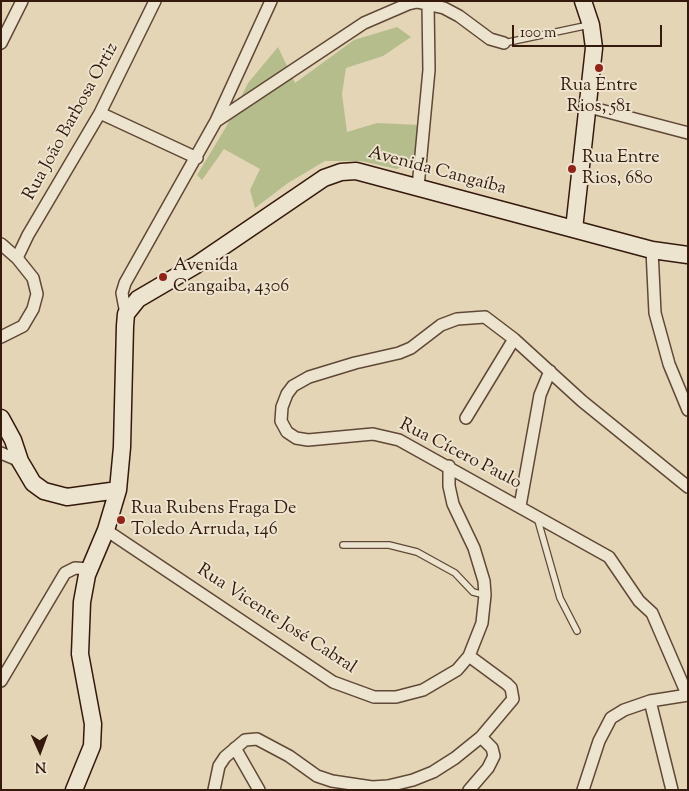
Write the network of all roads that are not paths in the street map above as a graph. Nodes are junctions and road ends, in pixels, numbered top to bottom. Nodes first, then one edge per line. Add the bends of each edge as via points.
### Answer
1 (22, 1) edge
2 (155, 1) edge
3 (271, 1) edge
4 (583, 1) edge
5 (420, 3) edge
6 (591, 25) junction
7 (1, 43) edge
8 (504, 43) joint
9 (589, 107) junction
10 (100, 113) junction
11 (216, 121) junction
12 (688, 133) edge
13 (197, 158) junction
14 (418, 186) junction
15 (574, 229) junction
16 (1, 244) edge
17 (652, 250) junction
18 (688, 256) edge
19 (17, 258) junction
20 (125, 282) junction
21 (138, 299) junction
22 (126, 314) junction
23 (1, 337) edge
24 (514, 339) junction
25 (550, 371) junction
26 (688, 410) edge
27 (1, 418) edge
28 (466, 418) dead end
29 (1, 453) edge
30 (20, 461) junction
31 (450, 466) junction
32 (688, 487) edge
33 (118, 490) junction
34 (520, 506) junction
35 (536, 515) junction
36 (106, 530) junction
37 (342, 545) dead end
38 (90, 569) junction
39 (485, 595) junction
40 (577, 631) dead end
41 (468, 656) junction
42 (1, 681) edge
43 (687, 695) edge
44 (650, 701) junction
45 (481, 737) junction
46 (235, 748) junction
47 (74, 790) edge
48 (214, 790) edge
49 (259, 790) edge
50 (469, 790) edge
51 (583, 790) edge
52 (672, 790) edge

1 - 7 street
2 - 10 street, Rua João Barbosa Ortiz
3 - 11 street
4 - 6 main road
5 - 8 street via 444,8 490,39
5 - 11 street via 408,4 364,23
5 - 14 street via 429,70
6 - 8 lane
6 - 9 main road via 594,48
9 - 12 street
9 - 15 main road
10 - 13 street
10 - 19 street, Rua João Barbosa Ortiz
11 - 13 street
13 - 20 street
14 - 15 main road, Avenida Cangaíba
14 - 21 main road, Avenida Cangaíba via 356,171 324,178 196,265
15 - 17 main road, Avenida Cangaíba
16 - 19 street
17 - 18 main road, Avenida Cangaíba
17 - 26 street via 655,313 669,364
19 - 23 street via 33,278 37,294 23,326
20 - 21 street
20 - 22 street via 122,293
21 - 22 main road, Avenida Cangaíba
22 - 33 main road
24 - 25 street, Rua Cícero Paulo
24 - 28 street
24 - 31 street, Rua Cícero Paulo via 484,317 458,319 441,325 405,350 309,377 287,394 281,421 287,432 296,438 386,436
25 - 32 street, Rua Cícero Paulo
25 - 34 street via 540,395
27 - 30 main road
29 - 30 street
30 - 33 main road via 33,483 52,495 67,497
31 - 34 street, Rua Cícero Paulo
31 - 39 street, Rua Vicente José Cabral via 449,486 453,504 480,564
33 - 36 main road
34 - 35 street, Rua Cícero Paulo
35 - 40 lane via 560,598
35 - 43 street, Rua Cícero Paulo via 598,550 617,566 639,601 652,613
36 - 38 main road
36 - 41 street, Rua Vicente José Cabral via 308,666 374,698 396,697 423,690 457,670
37 - 39 lane via 389,545 417,552 455,573 473,592
38 - 42 street via 74,568 65,573
38 - 47 main road via 79,633 93,724 92,746
39 - 41 street, Rua Vicente José Cabral via 482,623
41 - 45 street via 508,684 513,693 510,704
43 - 44 street
44 - 51 street via 611,718 599,741
44 - 52 street
45 - 46 street via 433,772 413,780 372,787 317,776 257,739 245,740
45 - 50 street via 492,748 494,756
46 - 48 street via 219,766
46 - 49 street

